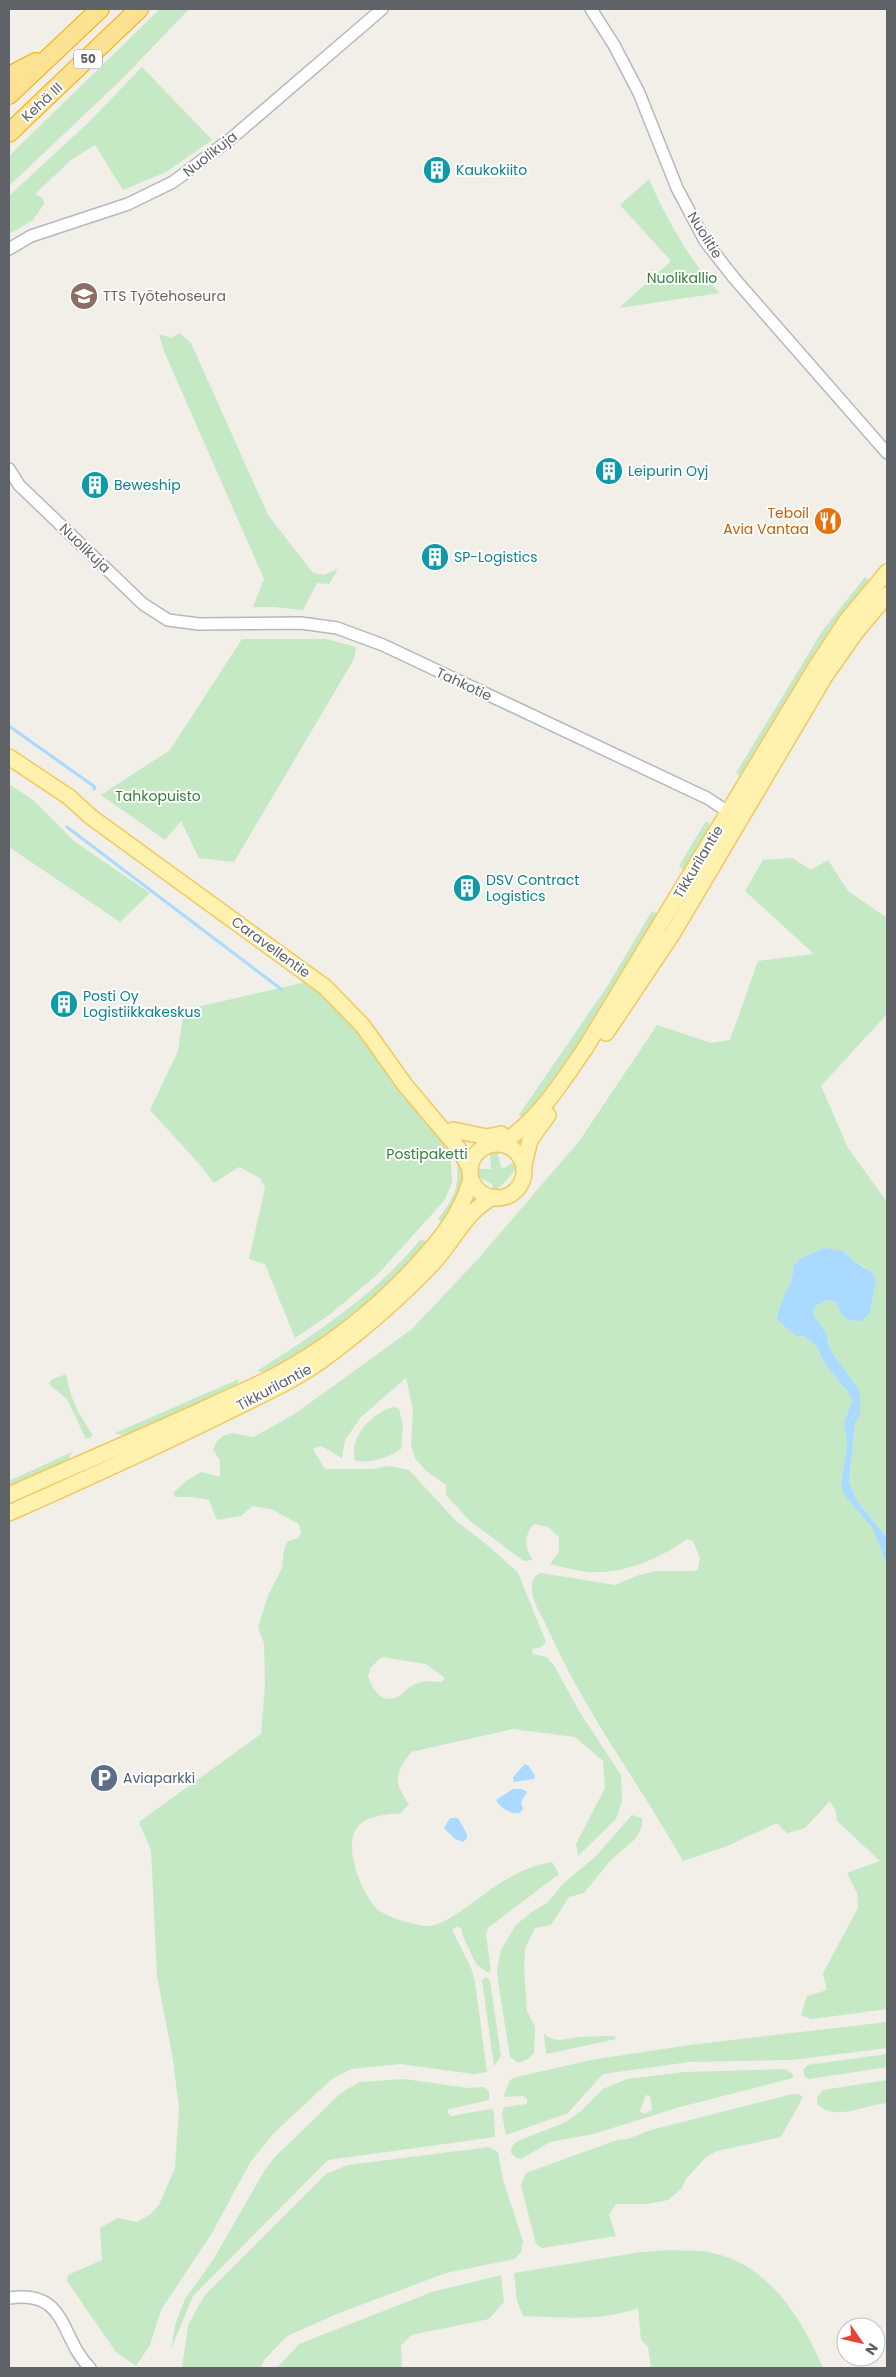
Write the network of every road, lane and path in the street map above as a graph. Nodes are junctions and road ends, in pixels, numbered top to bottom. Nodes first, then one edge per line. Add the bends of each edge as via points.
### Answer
1 (100, 9) edge
2 (139, 9) edge
3 (382, 9) edge
4 (591, 9) edge
5 (54, 53) junction
6 (9, 76) edge
7 (9, 95) edge
8 (35, 109) junction
9 (9, 133) edge
10 (9, 142) edge
11 (9, 248) edge
12 (887, 453) edge
13 (9, 469) edge
14 (887, 572) edge
15 (887, 595) edge
16 (168, 620) joint
17 (9, 756) edge
18 (9, 769) edge
19 (735, 816) junction
20 (91, 817) junction
21 (422, 1107) junction
22 (530, 1122) junction
23 (453, 1130) junction
24 (494, 1145) junction
25 (524, 1165) junction
26 (471, 1173) junction
27 (494, 1197) junction
28 (9, 1495) edge
29 (9, 1513) edge
30 (9, 2298) edge
31 (90, 2368) edge

1 - 5 highway, Kehä III / 50
2 - 8 highway, Kehä III / 50
3 - 11 street, Nuolikuja via 233,137 173,182 128,204 31,236
4 - 12 street, Nuolitie via 639,93 677,188 705,240 734,278
5 - 6 highway
5 - 7 highway, Kehä III / 50
8 - 9 highway, Kehä III / 50
8 - 10 highway
13 - 16 street, Nuolikuja via 19,485 143,604
14 - 19 main road, Tikkurilantie via 842,628
15 - 19 main road, Tikkurilantie via 825,676
16 - 19 street, Tahkotie via 199,624 301,624 337,628 400,654 707,798
17 - 20 main road, Caravellentie via 69,797
18 - 20 main road, Caravellentie
19 - 22 main road, Tikkurilantie via 586,1047
19 - 25 main road, Tikkurilantie via 645,976 530,1140
20 - 21 main road, Caravellentie via 325,987 363,1026
21 - 23 main road, Caravellentie
21 - 26 main road, Caravellentie via 458,1148
22 - 23 main road via 487,1137
22 - 24 main road, Tikkurilantie
23 - 24 main road, Caravellentie via 473,1143
24 - 25 main road via 516,1151
24 - 26 main road via 474,1156
25 - 27 main road via 523,1179 518,1187 510,1194
26 - 27 main road via 481,1192
26 - 28 main road, Tikkurilantie via 466,1198 452,1224 435,1245 394,1290 320,1349 281,1372
27 - 29 main road, Tikkurilantie via 481,1203 435,1261 400,1297 323,1360 256,1398
30 - 31 street via 26,2296 51,2306 61,2316 71,2344

